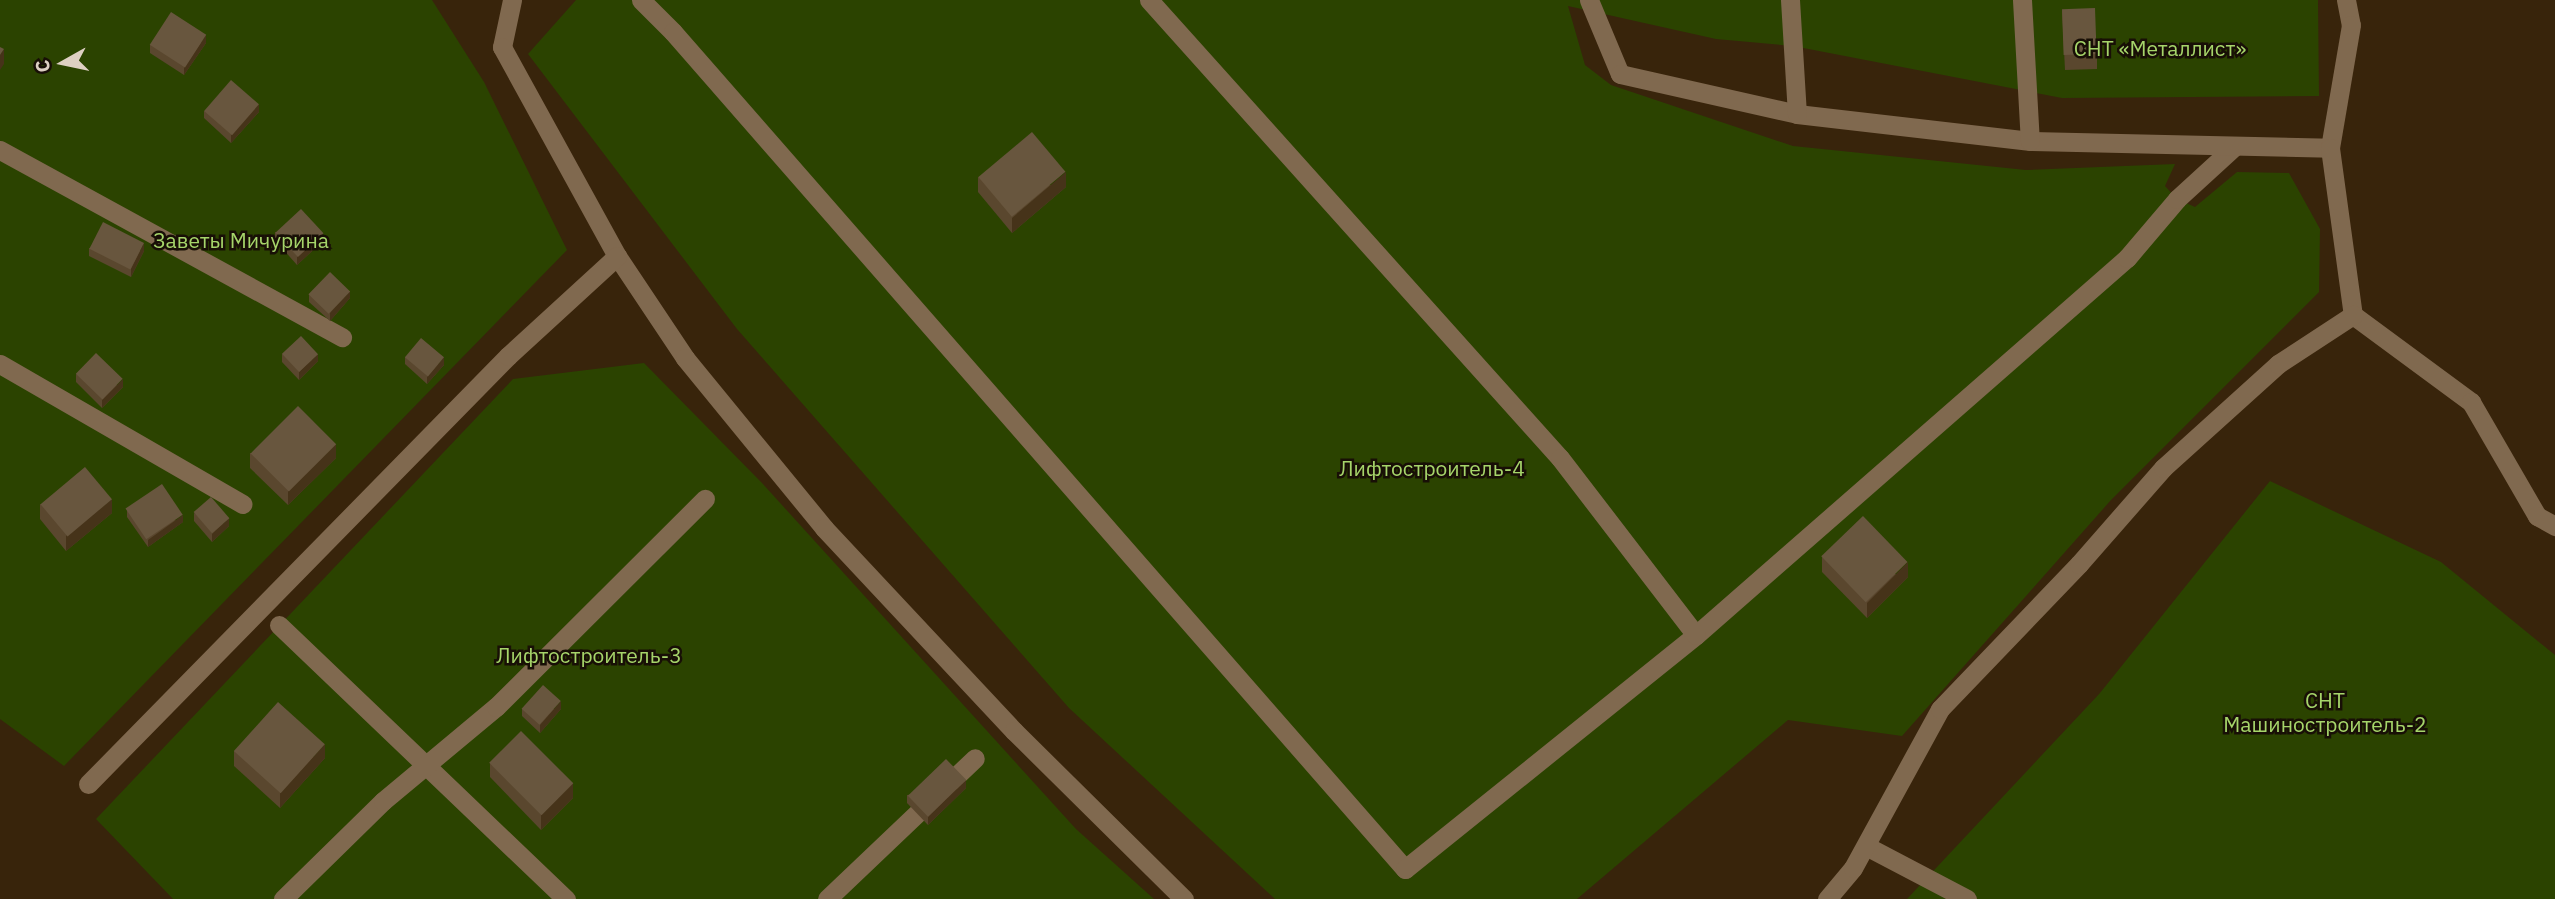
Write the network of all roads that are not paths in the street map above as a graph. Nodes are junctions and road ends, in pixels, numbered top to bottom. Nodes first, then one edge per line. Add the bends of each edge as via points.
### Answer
1 (512, 0) edge
2 (641, 0) edge
3 (1149, 0) edge
4 (1589, 0) edge
5 (1790, 0) edge
6 (2022, 0) edge
7 (2346, 0) edge
8 (1797, 114) junction
9 (2030, 141) junction
10 (2234, 148) junction
11 (2330, 148) junction
12 (0, 150) edge
13 (617, 256) junction
14 (2353, 315) junction
15 (342, 337) dead end
16 (0, 364) edge
17 (705, 499) dead end
18 (242, 504) dead end
19 (2555, 526) edge
20 (279, 625) dead end
21 (1696, 635) junction
22 (975, 758) dead end
23 (428, 765) junction
24 (88, 785) dead end
25 (1866, 846) junction
26 (283, 899) edge
27 (566, 899) edge
28 (827, 899) edge
29 (1184, 899) edge
30 (1827, 899) edge
31 (1967, 899) edge

1 - 13 lane via 502,47
2 - 21 lane via 1405,869
3 - 21 lane via 1560,458
4 - 8 lane via 1620,74
5 - 8 lane
6 - 9 lane
7 - 11 lane via 2351,25
8 - 9 lane
9 - 10 lane
10 - 11 lane
10 - 21 lane via 2177,199 2127,258
11 - 14 lane
12 - 15 lane
13 - 24 lane via 508,356
13 - 29 lane via 685,358 824,528 1014,731
14 - 19 lane via 2471,402 2537,516
14 - 25 lane via 2278,364 2163,468 2079,564 1940,709
16 - 18 lane
17 - 23 lane via 496,707
20 - 23 lane
22 - 28 lane
23 - 26 lane via 383,801
23 - 27 lane
25 - 30 lane
25 - 31 lane

